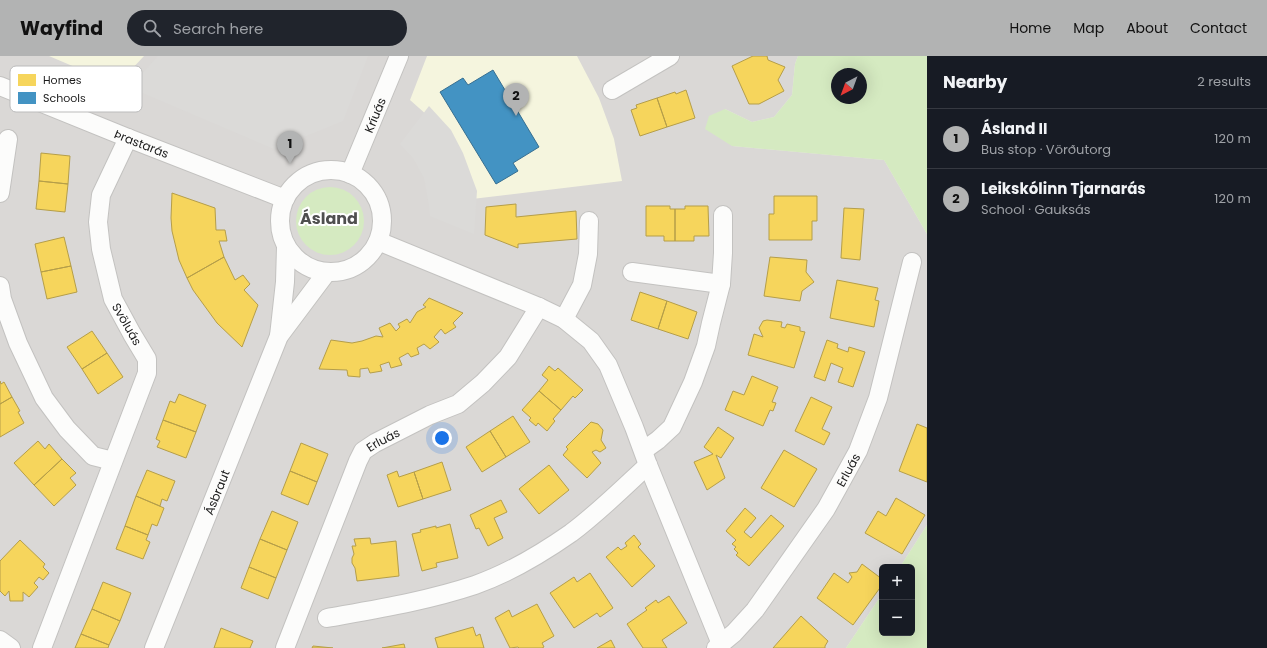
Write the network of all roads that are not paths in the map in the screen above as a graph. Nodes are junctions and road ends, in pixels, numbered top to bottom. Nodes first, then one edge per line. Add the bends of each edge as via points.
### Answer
1 (399, 56) edge
2 (670, 56) edge
3 (0, 86) edge
4 (10, 90) edge
5 (612, 90) dead end
6 (64, 112) edge
7 (128, 138) junction
8 (8, 139) dead end
9 (350, 174) junction
10 (0, 193) edge
11 (285, 199) junction
12 (722, 215) dead end
13 (589, 222) dead end
14 (378, 241) junction
15 (286, 247) junction
16 (912, 262) dead end
17 (327, 272) junction
18 (632, 272) dead end
19 (721, 284) junction
20 (0, 286) edge
21 (539, 307) junction
22 (564, 320) junction
23 (279, 336) junction
24 (646, 457) junction
25 (113, 461) junction
26 (327, 618) dead end
27 (0, 640) edge
28 (718, 646) edge
29 (11, 648) edge
30 (42, 648) edge
31 (154, 648) edge
32 (285, 648) edge

1 - 9 street, Kríuás
2 - 5 street
3 - 4 street, Þrastarás
6 - 7 street, Þrastarás
7 - 11 street, Þrastarás
7 - 25 street, Svöluás via 101,196 98,222 101,249 113,299 147,359 147,370
8 - 10 street
9 - 11 street via 336,171 321,172 306,177 294,186
9 - 14 street via 364,183 374,195 382,225
11 - 15 street via 280,215 281,232
12 - 19 street
13 - 22 street via 588,254 582,286
14 - 17 street via 370,254 358,265 343,271
14 - 21 street, Erluás
15 - 17 street via 297,260 311,268
15 - 23 street, Ásbraut
16 - 28 street, Erluás via 878,398 858,451 806,539 755,610
17 - 23 street, Ásbraut
18 - 19 street
19 - 24 street via 706,346 693,382 672,427 658,440
20 - 25 street via 2,299 18,343 44,398 67,429 93,456
21 - 22 street, Erluás
21 - 32 street, Erluás via 508,357 458,404 430,415 363,451
22 - 24 street, Erluás via 591,341 608,365
23 - 31 street, Ásbraut
24 - 26 street via 603,506 572,532 506,572 439,596
24 - 28 street, Erluás
25 - 30 street, Svöluás
27 - 29 street

